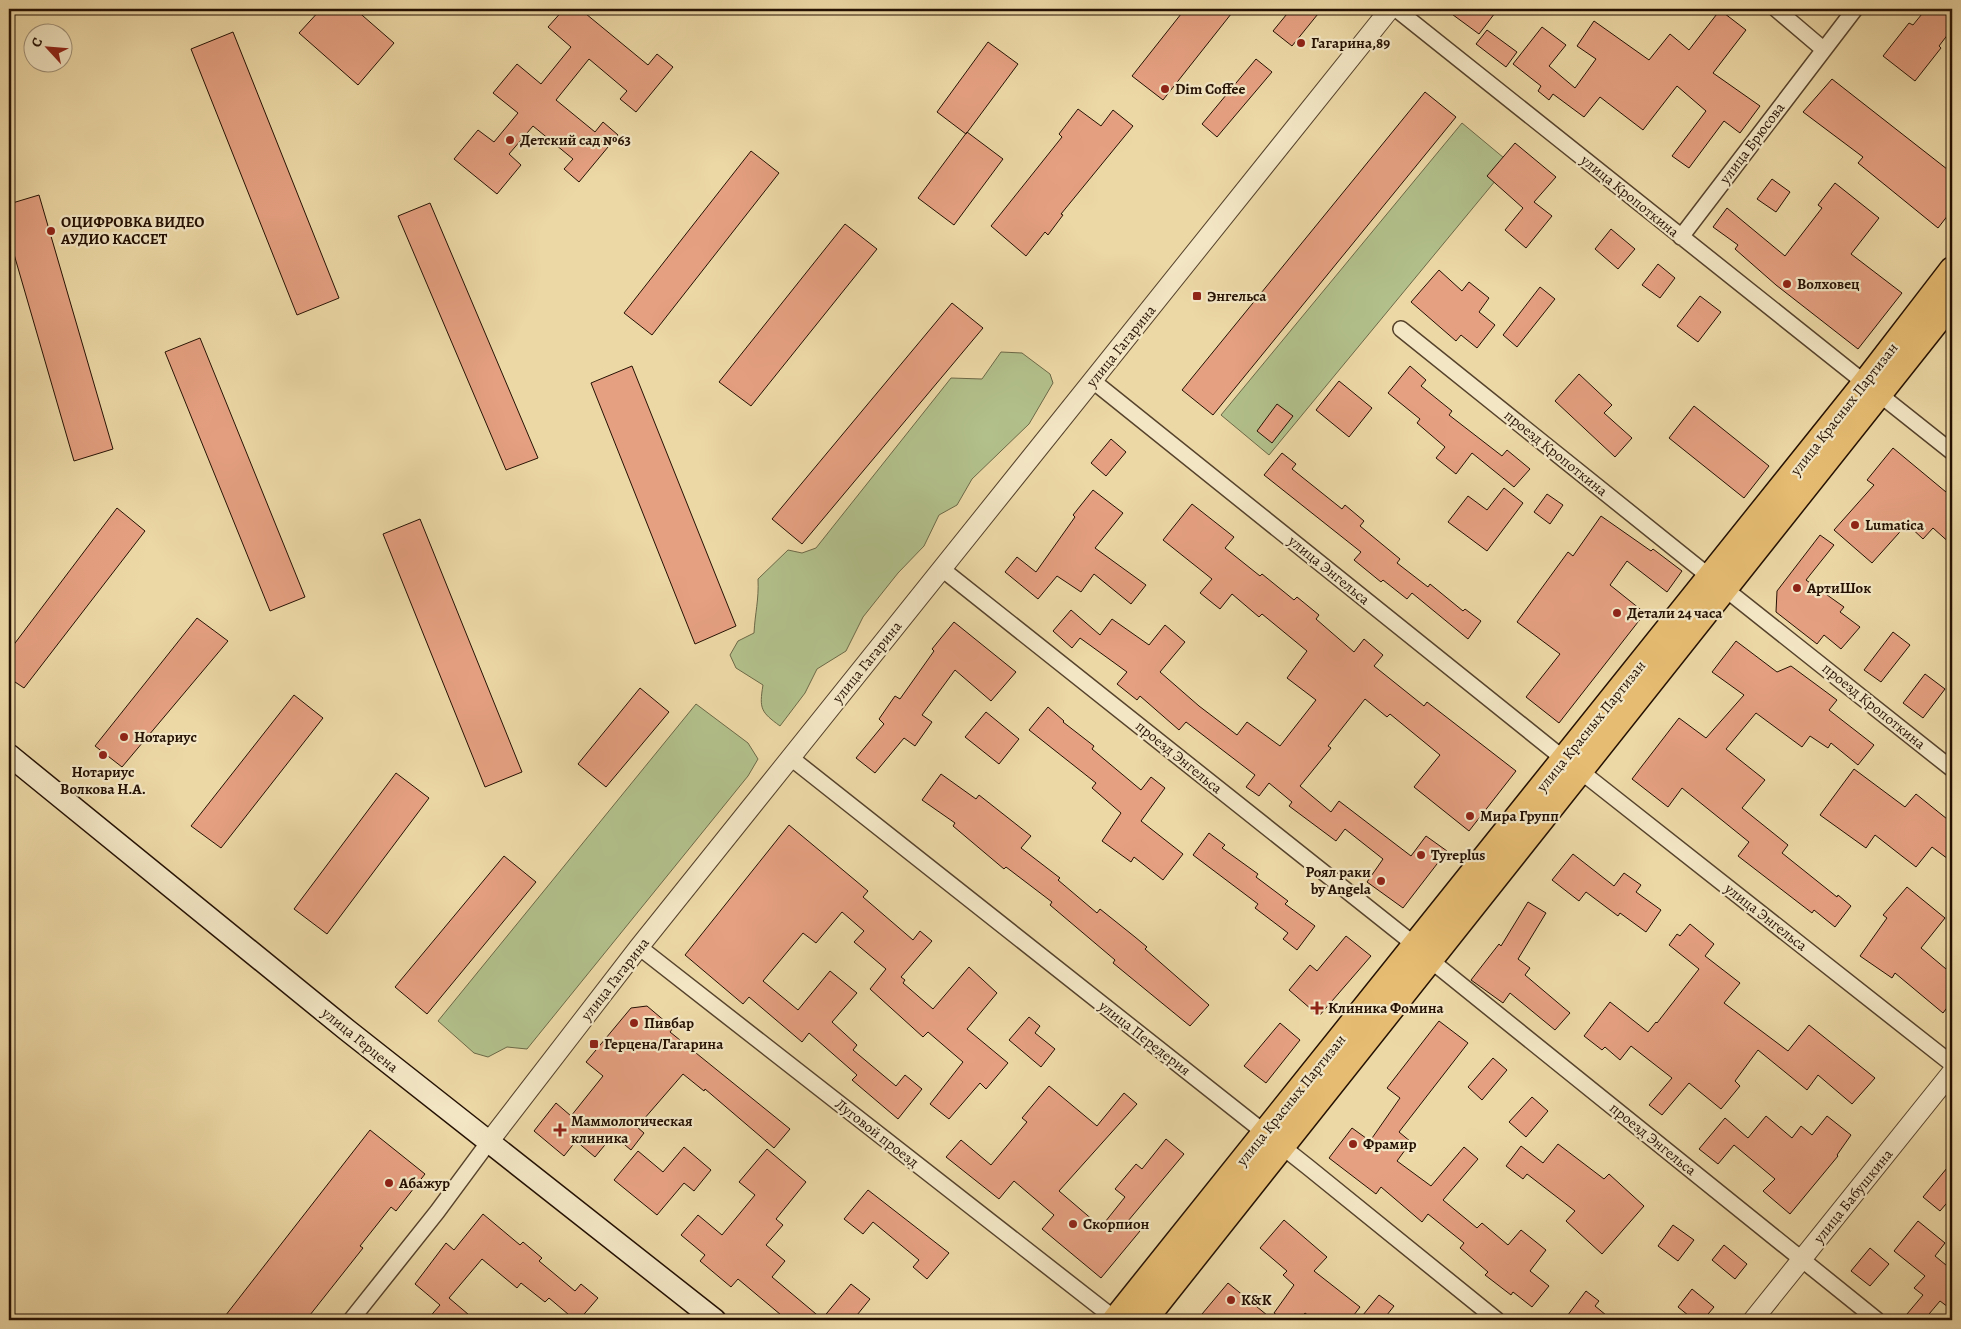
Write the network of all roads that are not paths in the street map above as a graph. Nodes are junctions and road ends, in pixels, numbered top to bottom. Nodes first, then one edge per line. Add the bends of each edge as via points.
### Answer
1 (1390, 9) edge
2 (1396, 9) edge
3 (1776, 9) edge
4 (1855, 9) edge
5 (1823, 49) junction
6 (1681, 237) junction
7 (1952, 270) edge
8 (1952, 302) edge
9 (1401, 329) dead end
10 (1093, 381) junction
11 (1872, 388) junction
12 (1952, 452) edge
13 (942, 569) junction
14 (1717, 582) junction
15 (9, 755) edge
16 (791, 758) junction
17 (1572, 764) junction
18 (1952, 769) edge
19 (640, 947) junction
20 (1422, 952) junction
21 (1952, 1064) edge
22 (1952, 1072) edge
23 (1273, 1139) junction
24 (488, 1143) junction
25 (1802, 1260) junction
26 (351, 1320) edge
27 (715, 1320) edge
28 (1115, 1320) edge
29 (1144, 1320) edge
30 (1497, 1320) edge
31 (1753, 1320) edge
32 (1877, 1320) edge

1 - 10 street, улица Гагарина
2 - 6 street, улица Кропоткина
3 - 5 street
4 - 5 street, улица Брюсова
5 - 6 street, улица Брюсова
6 - 11 street, улица Кропоткина
7 - 11 highway, улица Красных Партизан
8 - 11 highway, улица Красных Партизан
9 - 14 street, проезд Кропоткина
10 - 13 street, улица Гагарина
10 - 17 street, улица Энгельса
11 - 12 street, улица Кропоткина
11 - 14 highway, улица Красных Партизан
13 - 16 street, улица Гагарина
13 - 20 street, проезд Энгельса
14 - 17 highway, улица Красных Партизан
14 - 18 street, проезд Кропоткина
15 - 24 main road, улица Герцена
16 - 19 street, улица Гагарина
16 - 23 street, улица Передерия
17 - 20 highway, улица Красных Партизан
17 - 21 street, улица Энгельса
19 - 24 street, улица Гагарина
19 - 28 street, Луговой проезд
20 - 23 highway, улица Красных Партизан
20 - 25 street, проезд Энгельса
22 - 25 street, улица Бабушкина
23 - 28 highway, улица Красных Партизан
23 - 29 highway, улица Красных Партизан
23 - 30 street, улица Передерия
24 - 26 street, улица Гагарина via 438,1212
24 - 27 main road, улица Герцена
25 - 31 street, улица Бабушкина
25 - 32 street, проезд Энгельса

